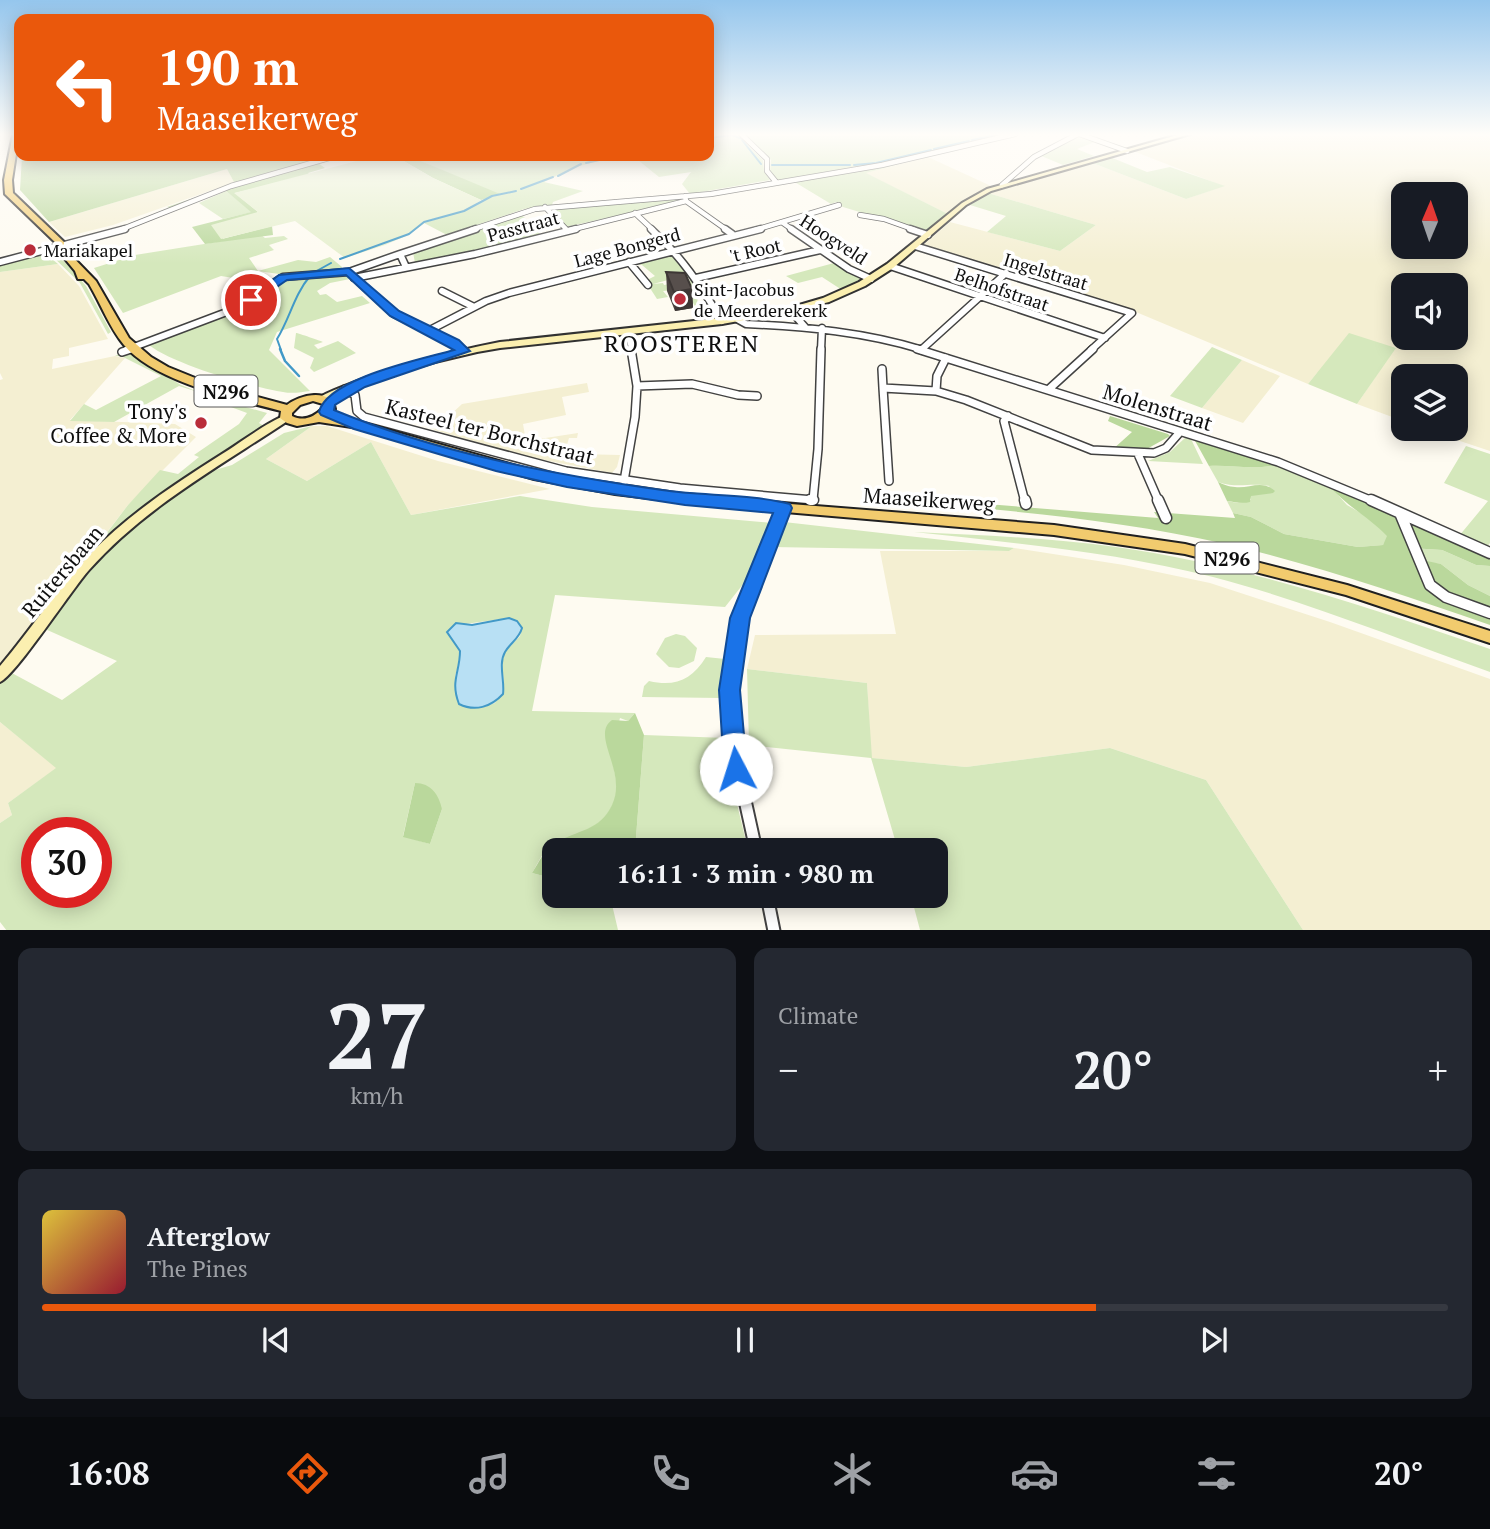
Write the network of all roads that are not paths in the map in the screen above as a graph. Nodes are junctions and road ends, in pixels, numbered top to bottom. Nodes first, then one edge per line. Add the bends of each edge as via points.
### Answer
1 (10, 177) edge
2 (261, 177) edge
3 (772, 177) edge
4 (803, 177) edge
5 (1011, 177) edge
6 (1030, 177) edge
7 (776, 182) junction
8 (1002, 185) junction
9 (686, 199) junction
10 (839, 205) dead end
11 (545, 207) junction
12 (635, 214) junction
13 (860, 215) dead end
14 (783, 223) junction
15 (566, 229) junction
16 (733, 234) junction
17 (928, 235) junction
18 (915, 246) junction
19 (60, 248) junction
20 (674, 250) junction
21 (820, 250) junction
22 (400, 254) junction
23 (0, 262) edge
24 (629, 262) junction
25 (890, 266) junction
26 (406, 267) junction
27 (349, 272) junction
28 (1006, 272) junction
29 (355, 278) junction
30 (696, 278) junction
31 (871, 279) junction
32 (648, 285) dead end
33 (442, 291) dead end
34 (981, 296) junction
35 (474, 307) junction
36 (790, 310) junction
37 (737, 319) junction
38 (722, 321) junction
39 (804, 327) junction
40 (822, 328) junction
41 (428, 331) junction
42 (629, 332) junction
43 (1105, 338) junction
44 (127, 350) junction
45 (921, 350) junction
46 (464, 351) junction
47 (946, 358) junction
48 (882, 369) dead end
49 (637, 386) junction
50 (883, 388) junction
51 (347, 390) junction
52 (1048, 390) junction
53 (936, 391) junction
54 (757, 396) dead end
55 (324, 408) junction
56 (291, 413) junction
57 (1008, 416) junction
58 (1180, 432) junction
59 (1138, 454) junction
60 (624, 481) junction
61 (889, 481) dead end
62 (1026, 504) dead end
63 (784, 508) junction
64 (1400, 513) junction
65 (1166, 518) dead end
66 (1490, 553) edge
67 (1490, 613) edge
68 (1490, 637) edge
69 (0, 676) edge
70 (753, 838) edge
71 (769, 908) edge
72 (774, 930) edge

1 - 19 main road, N296 via 8,190 14,201
2 - 19 street
3 - 7 street
4 - 7 street, Passtraat
5 - 8 street
6 - 8 street
7 - 9 street, Passtraat
8 - 17 street via 964,204
9 - 11 street
9 - 12 street, Passtraat
9 - 16 street
10 - 14 street, Lage Bongerd
11 - 15 street
11 - 22 street
12 - 15 street, Passtraat
12 - 20 street
13 - 17 street
14 - 16 street, Lage Bongerd
14 - 21 street, Hoogveld
15 - 26 street, Passtraat
16 - 20 street, Lage Bongerd
17 - 18 street
18 - 25 street
18 - 28 street, Ingelstraat
19 - 23 street
19 - 44 main road, N296 via 95,288
20 - 24 street, Lage Bongerd
20 - 30 street
21 - 30 street, 't Root
21 - 31 street, Hoogveld
22 - 26 street
22 - 27 street
24 - 32 street
24 - 35 street, Lage Bongerd via 509,293
25 - 31 street
25 - 34 street, Belhofstraat
26 - 29 street, Passtraat
27 - 29 street
27 - 44 street via 284,277 232,310
28 - 34 street
28 - 43 street, Ingelstraat via 1132,313
29 - 41 street via 394,314
30 - 38 street
31 - 36 street via 844,294
33 - 35 street
34 - 43 street, Belhofstraat
34 - 45 street
35 - 41 street, Lage Bongerd
36 - 37 street
36 - 39 street
37 - 38 street
37 - 39 street, Molenstraat via 746,324
38 - 42 street
39 - 40 street, Molenstraat
40 - 45 street, Molenstraat
40 - 60 street, Kasteel ter Borchstraat via 813,500
41 - 46 street
42 - 46 street
42 - 49 street
43 - 52 street
44 - 56 main road, N296 via 181,376
45 - 47 street, Molenstraat
46 - 51 street via 407,366
47 - 52 street, Molenstraat
47 - 53 street
48 - 50 street
49 - 54 street via 692,384
49 - 60 street
50 - 53 street
50 - 61 street
51 - 55 street
51 - 60 street, Kasteel ter Borchstraat via 356,397 358,413 364,417 537,466
52 - 58 street, Molenstraat
53 - 57 street
55 - 56 main road, N296
55 - 56 main road, N296 via 309,399
55 - 63 main road, Maaseikerweg / N296 via 359,425 567,482
56 - 69 street, Ruitersbaan via 159,501 121,532 75,580
57 - 59 street via 1081,447
57 - 62 street via 1004,421
58 - 59 street via 1161,451
58 - 64 street, Molenstraat via 1278,461
59 - 65 street
63 - 68 main road, Maaseikerweg / N296 via 1156,543 1296,575
63 - 70 street via 740,618 729,690 736,769
64 - 66 street, Molenstraat
64 - 67 street via 1430,585 1446,597
71 - 72 street

